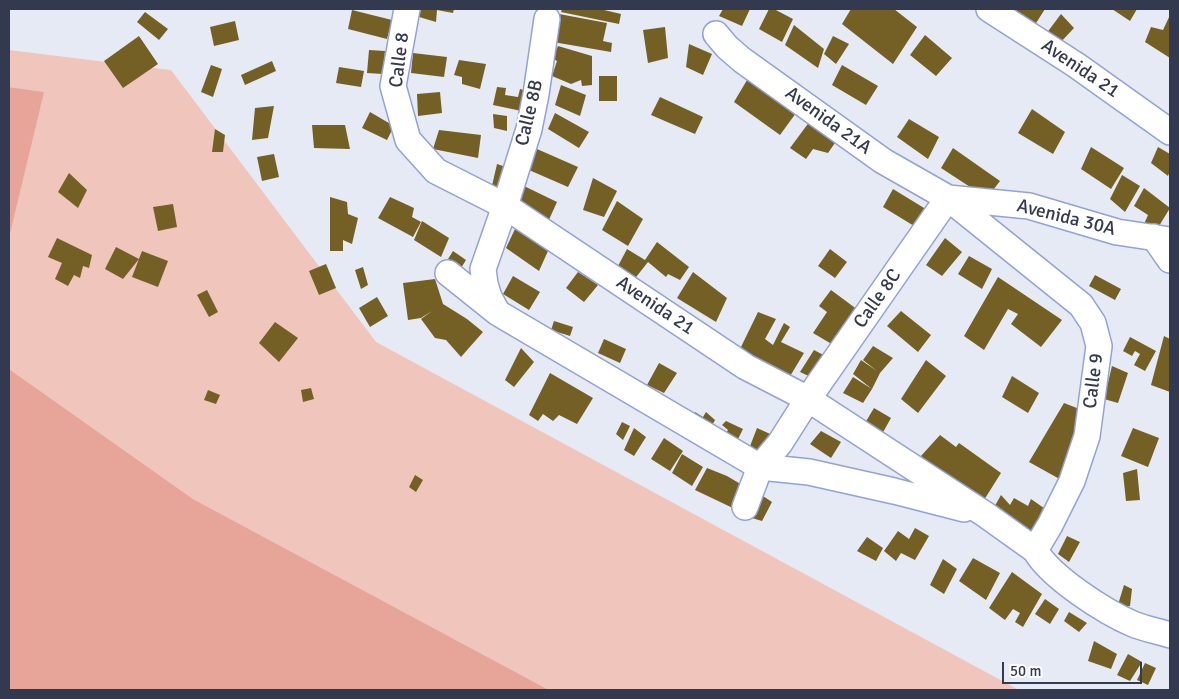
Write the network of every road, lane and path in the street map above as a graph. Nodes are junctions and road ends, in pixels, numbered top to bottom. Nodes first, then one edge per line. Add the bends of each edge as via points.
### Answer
1 (407, 9) edge
2 (989, 9) edge
3 (547, 19) dead end
4 (716, 34) dead end
5 (1170, 132) edge
6 (408, 140) joint
7 (948, 198) junction
8 (505, 206) junction
9 (1162, 238) edge
10 (1170, 260) edge
11 (448, 273) dead end
12 (498, 312) junction
13 (808, 399) junction
14 (760, 467) junction
15 (745, 507) dead end
16 (986, 515) junction
17 (1037, 555) junction
18 (1170, 635) edge

1 - 6 street, Calle 8 via 393,86
2 - 5 street, Avenida 21 via 1076,64
3 - 8 street, Calle 8B via 529,129
4 - 7 street, Avenida 21A via 742,60 883,161
6 - 8 street, Avenida 21 via 436,171
7 - 9 street, Avenida 30A via 1029,206 1117,232
7 - 13 street, Calle 8C
7 - 17 street, Calle 9 via 1082,305 1093,323 1099,346 1087,436 1072,481
8 - 12 street, Calle 8B via 484,269 488,297
8 - 13 street, Avenida 21 via 746,367
9 - 10 street
11 - 12 street
12 - 14 street
13 - 14 street, Calle 8C via 780,444
13 - 16 street, Avenida 21
14 - 15 street
14 - 16 street via 809,472
16 - 17 street, Avenida 21
17 - 18 street, Avenida 21 via 1083,595 1133,624

